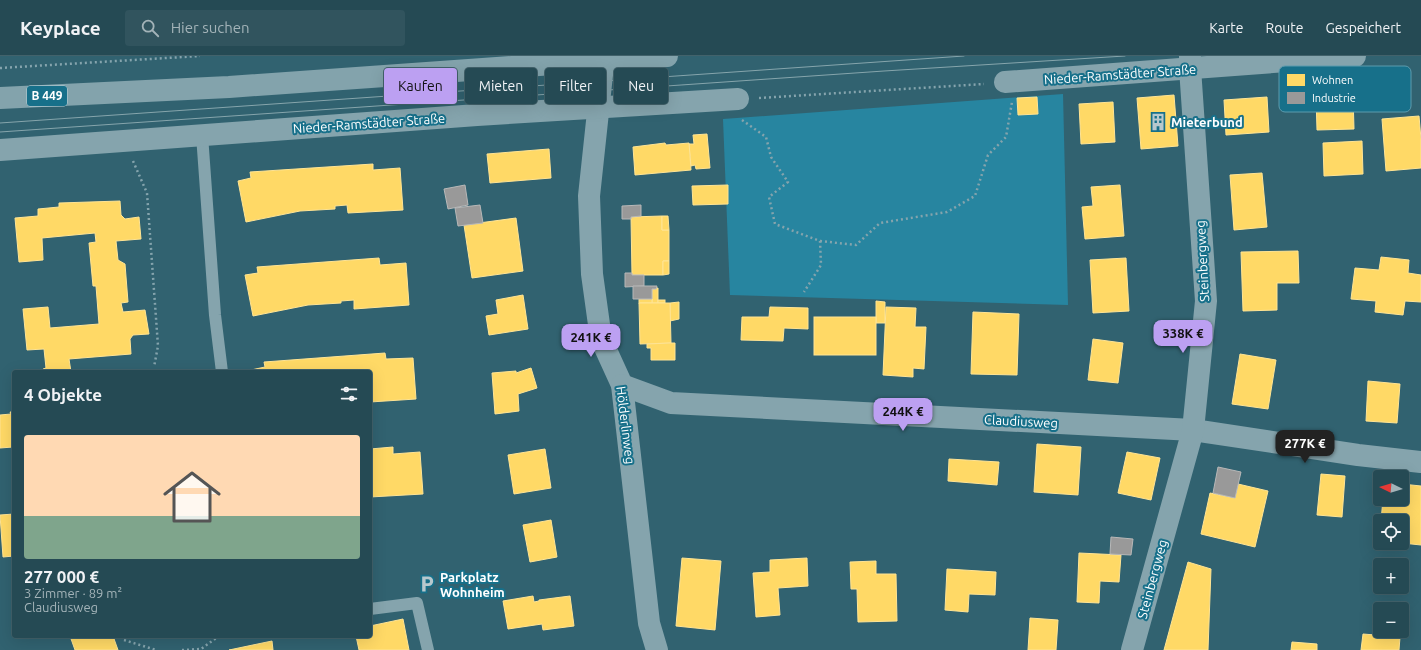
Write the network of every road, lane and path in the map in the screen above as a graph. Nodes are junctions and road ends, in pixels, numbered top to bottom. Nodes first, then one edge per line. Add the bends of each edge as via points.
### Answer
1 (200, 56) edge
2 (667, 56) edge
3 (1355, 56) edge
4 (604, 58) edge
5 (1190, 62) edge
6 (0, 68) edge
7 (1005, 82) junction
8 (0, 98) edge
9 (738, 100) joint
10 (599, 107) junction
11 (746, 123) dead end
12 (202, 135) junction
13 (124, 141) junction
14 (0, 150) edge
15 (820, 241) junction
16 (804, 292) dead end
17 (154, 367) dead end
18 (222, 370) edge
19 (622, 385) junction
20 (1193, 430) junction
21 (1421, 462) edge
22 (372, 609) edge
23 (216, 638) edge
24 (124, 640) dead end
25 (202, 649) edge
26 (156, 650) edge
27 (182, 650) edge
28 (428, 650) edge
29 (657, 650) edge
30 (1132, 650) edge

1 - 6 path
2 - 4 main road, B 449
3 - 5 street, Nieder-Ramstädter Straße
4 - 8 main road, B 449 via 225,87
4 - 10 street, Hölderlinweg
5 - 7 street, Nieder-Ramstädter Straße
5 - 20 street, Steinbergweg via 1206,301
7 - 9 path
7 - 15 path via 1012,101 1006,136 988,155 975,196 947,212 880,223 856,245
9 - 10 street, Nieder-Ramstädter Straße
10 - 12 street, Nieder-Ramstädter Straße
10 - 19 street, Hölderlinweg via 589,196 592,274 601,339
11 - 15 path via 766,137 771,157 788,182 769,196 775,224
12 - 13 street, Nieder-Ramstädter Straße
12 - 18 lane
13 - 14 street, Nieder-Ramstädter Straße
13 - 17 path via 146,193 158,346
15 - 16 path via 821,265
19 - 20 street, Claudiusweg via 671,403
19 - 29 street, Hölderlinweg via 649,623
20 - 21 street, Claudiusweg
20 - 30 street, Steinbergweg
22 - 28 lane via 417,602
23 - 25 path
24 - 26 path
25 - 27 path

